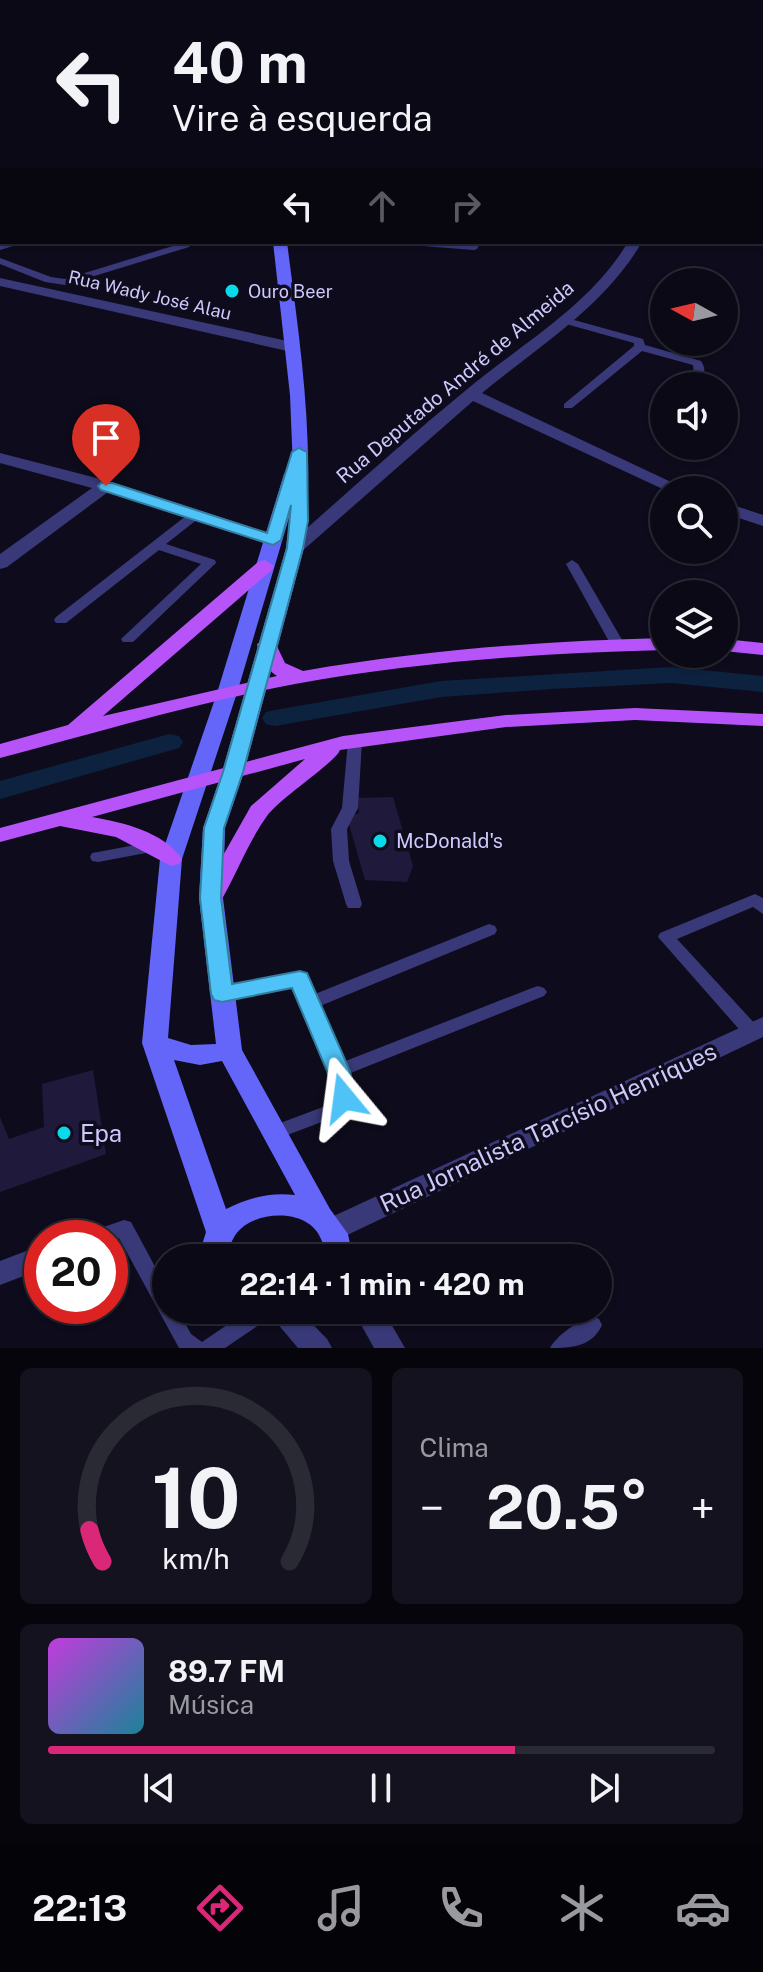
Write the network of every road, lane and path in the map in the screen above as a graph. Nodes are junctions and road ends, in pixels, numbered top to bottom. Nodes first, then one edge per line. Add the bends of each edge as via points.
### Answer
1 (280, 244) edge
2 (436, 244) edge
3 (475, 244) edge
4 (634, 244) edge
5 (186, 245) dead end
6 (0, 261) edge
7 (0, 282) edge
8 (563, 320) junction
9 (292, 347) junction
10 (640, 347) junction
11 (698, 372) edge
12 (471, 394) junction
13 (568, 406) dead end
14 (299, 452) junction
15 (0, 458) edge
16 (650, 477) edge
17 (106, 486) junction
18 (738, 512) edge
19 (195, 515) junction
20 (763, 521) edge
21 (273, 540) junction
22 (158, 545) junction
23 (295, 548) junction
24 (0, 563) edge
25 (572, 564) dead end
26 (265, 566) junction
27 (61, 620) dead end
28 (128, 639) dead end
29 (267, 644) junction
30 (650, 644) edge
31 (618, 645) junction
32 (738, 646) edge
33 (763, 649) edge
34 (302, 677) junction
35 (255, 686) junction
36 (227, 693) junction
37 (763, 720) edge
38 (75, 730) junction
39 (349, 742) junction
40 (0, 751) edge
41 (233, 772) junction
42 (198, 782) junction
43 (37, 824) junction
44 (0, 835) edge
45 (164, 852) junction
46 (98, 857) dead end
47 (211, 898) junction
48 (354, 904) dead end
49 (763, 908) edge
50 (489, 930) dead end
51 (538, 992) dead end
52 (222, 994) junction
53 (308, 1004) junction
54 (757, 1028) edge
55 (155, 1043) junction
56 (229, 1050) junction
57 (338, 1071) junction
58 (274, 1133) junction
59 (326, 1223) junction
60 (128, 1235) edge
61 (216, 1244) edge
62 (217, 1244) edge
63 (338, 1244) edge
64 (24, 1264) edge
65 (0, 1273) edge
66 (152, 1280) edge
67 (176, 1324) edge
68 (244, 1324) edge
69 (294, 1324) edge
70 (375, 1324) edge
71 (592, 1325) dead end
72 (194, 1348) edge
73 (209, 1348) edge
74 (317, 1348) edge
75 (390, 1348) edge
76 (560, 1348) edge

1 - 9 main road
2 - 3 lane
4 - 8 street, Rua Deputado André de Almeida via 627,262
5 - 6 lane via 65,282
7 - 9 street, Rua Wady José Alau
8 - 10 lane via 628,336
8 - 12 street, Rua Deputado André de Almeida
9 - 14 main road
10 - 11 lane via 697,363
10 - 13 lane
12 - 16 street
12 - 23 street, Rua Deputado André de Almeida
14 - 21 main road
14 - 23 main road
15 - 17 street
17 - 19 street
17 - 24 street
18 - 20 street
19 - 21 street
19 - 22 lane
21 - 26 main road
22 - 27 lane
22 - 28 lane via 210,563
23 - 29 main road
25 - 31 lane
26 - 36 main road
26 - 38 main road
29 - 34 main road via 278,669
29 - 35 main road
30 - 31 main road
31 - 34 main road via 444,657
32 - 33 main road
34 - 35 main road
35 - 36 main road
35 - 41 main road
36 - 38 main road
36 - 42 main road
37 - 39 main road via 635,714 506,721
38 - 40 main road
39 - 41 main road
39 - 47 main road via 302,771 259,811
39 - 48 lane via 350,808 339,829 341,861
41 - 42 main road
41 - 47 main road via 214,828
42 - 43 main road
42 - 45 main road
43 - 44 main road
43 - 45 main road via 114,827
45 - 46 lane
45 - 55 main road
47 - 52 main road
49 - 54 lane via 755,900 666,937
50 - 53 lane
51 - 57 lane
52 - 53 lane via 300,979
52 - 56 main road
53 - 57 lane
54 - 59 street, Rua Jornalista Tarcísio Henriques
55 - 56 main road via 190,1057
55 - 61 main road
56 - 58 main road
57 - 58 lane via 344,1098 337,1109
58 - 59 main road
59 - 62 main road via 295,1205 267,1204 232,1219
59 - 63 main road
60 - 66 lane
64 - 65 street
67 - 72 lane
68 - 73 lane
69 - 74 street
70 - 75 street
71 - 76 lane

